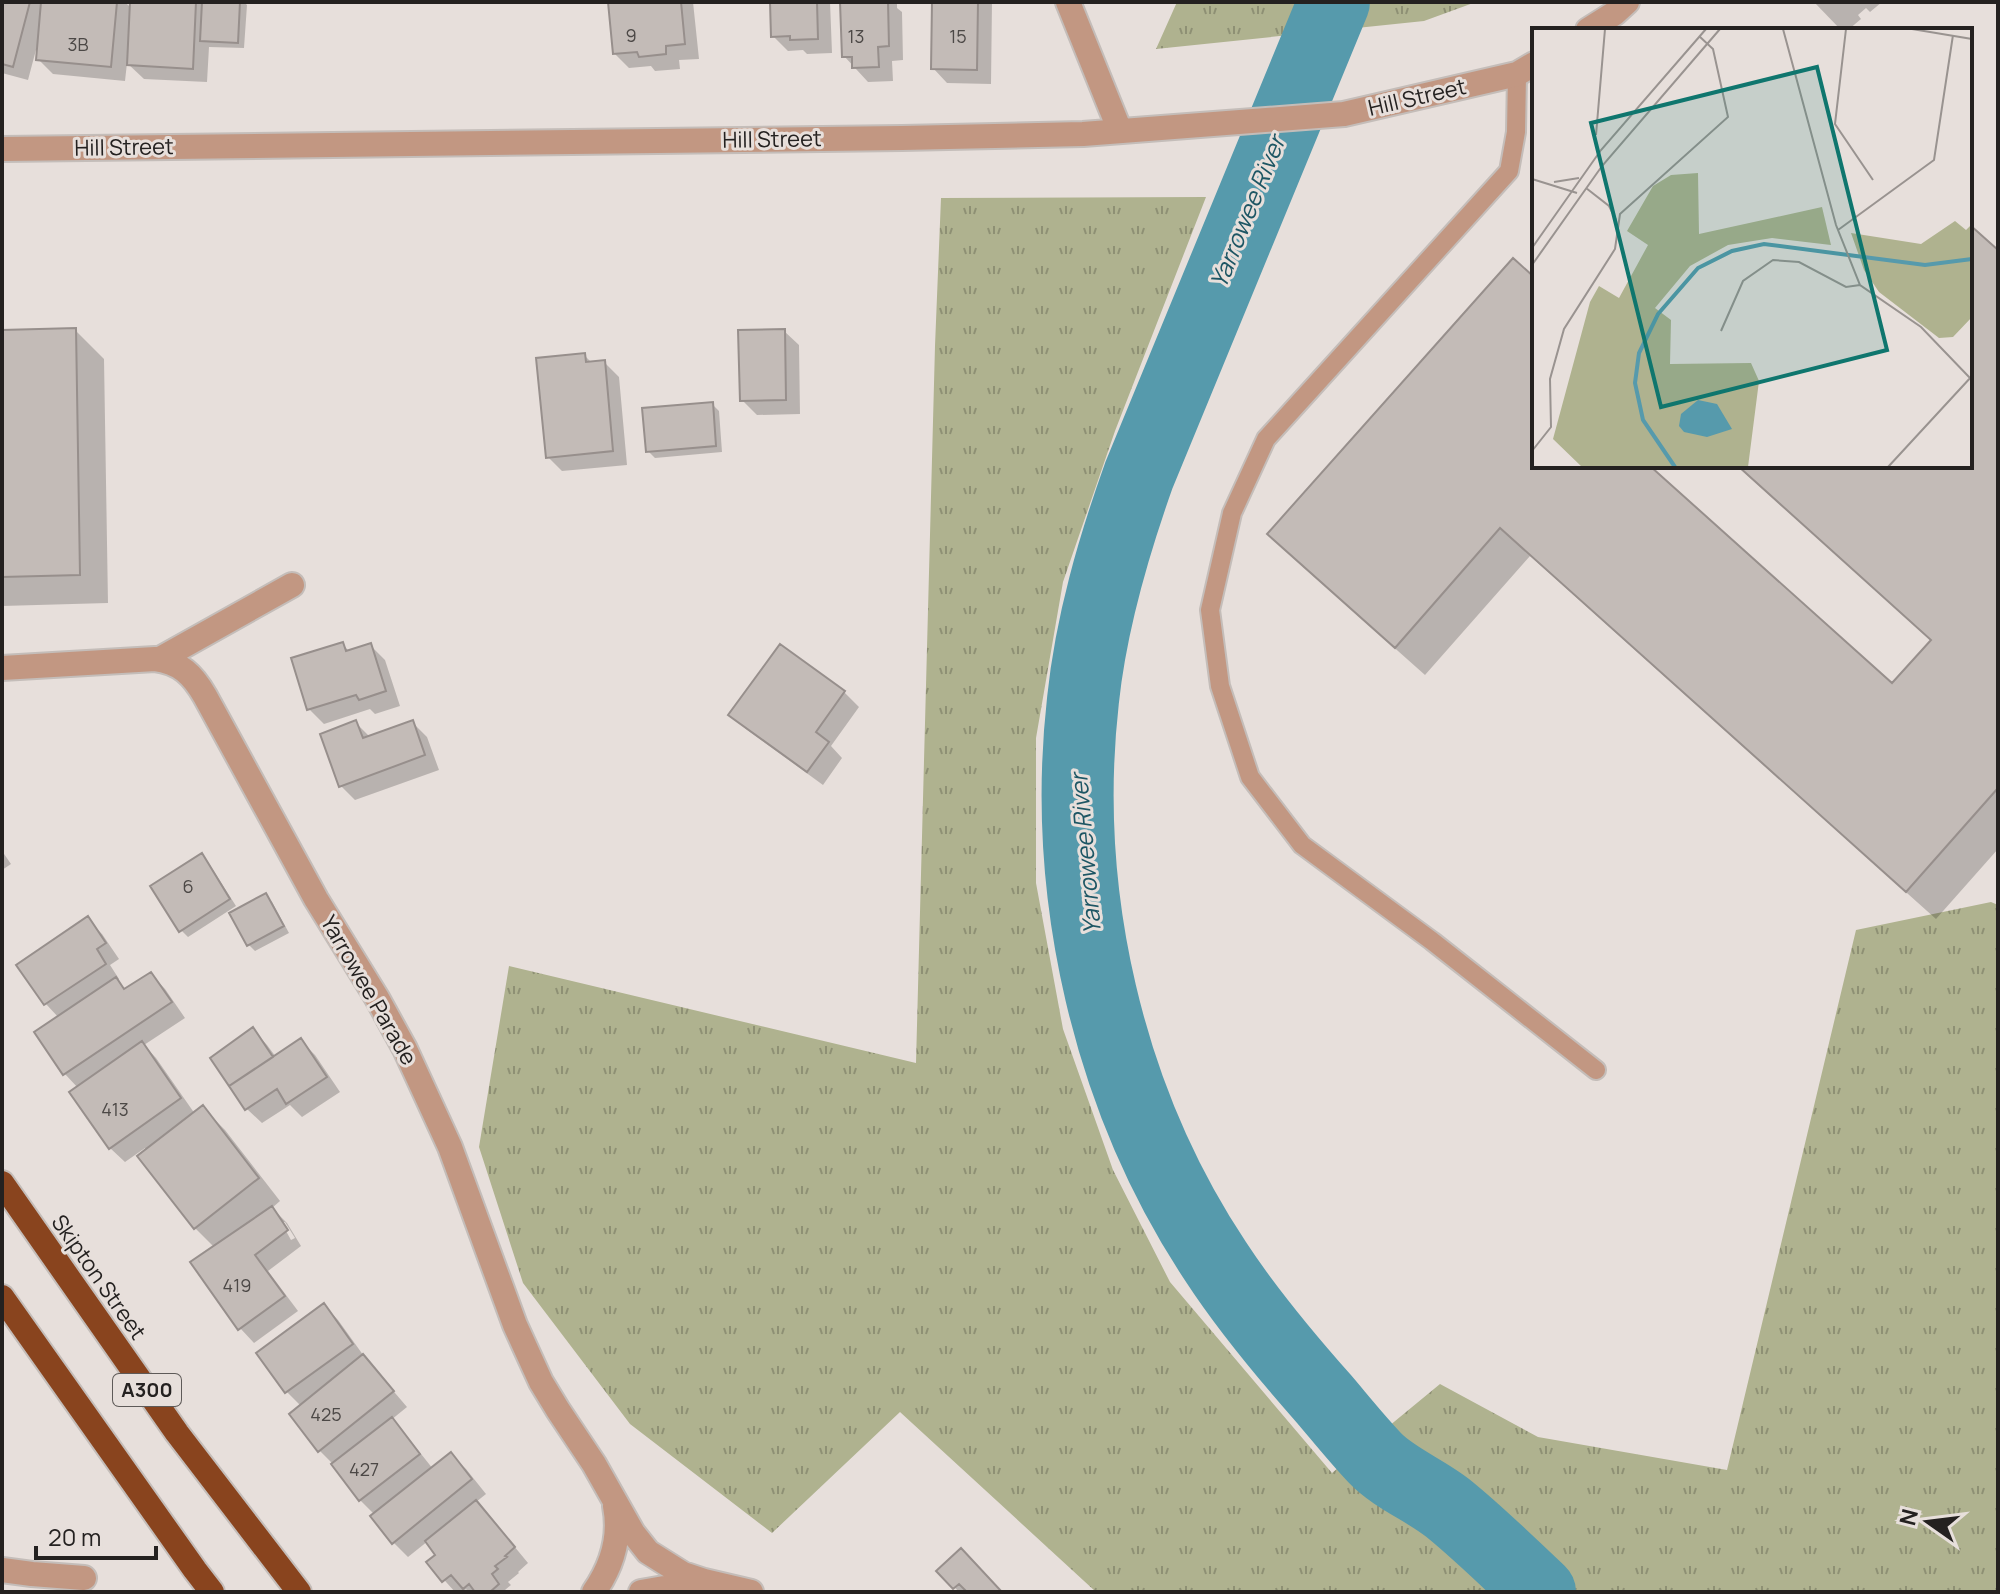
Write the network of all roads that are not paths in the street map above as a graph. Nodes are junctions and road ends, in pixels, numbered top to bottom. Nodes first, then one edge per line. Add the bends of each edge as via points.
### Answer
1 (1068, 2) edge
2 (1627, 2) edge
3 (1591, 28) edge
4 (1526, 69) edge
5 (1120, 131) junction
6 (2, 149) edge
7 (292, 585) dead end
8 (160, 659) junction
9 (2, 668) edge
10 (1596, 1070) dead end
11 (2, 1183) edge
12 (2, 1297) edge
13 (608, 1489) junction
14 (2, 1570) edge
15 (84, 1578) dead end
16 (744, 1590) edge
17 (212, 1592) edge
18 (299, 1592) edge
19 (594, 1592) edge
20 (641, 1592) edge

1 - 5 street
2 - 3 street
4 - 5 street, Hill Street via 1344,114
4 - 10 lane via 1509,171 1266,439 1232,513 1210,610 1220,686 1250,777 1302,845
5 - 6 street, Hill Street
7 - 8 street
8 - 9 street
8 - 13 street, Yarrowee Parade via 185,669 199,685 398,1036 450,1147 529,1357
11 - 18 highway, Skipton Street / A300 via 177,1433
12 - 17 highway, A300
13 - 16 street, Yarrowee Parade via 648,1552 683,1574
13 - 19 street, Yarrowee Parade via 616,1514 616,1543
14 - 15 street
16 - 20 street, Yarrowee Parade via 698,1586

